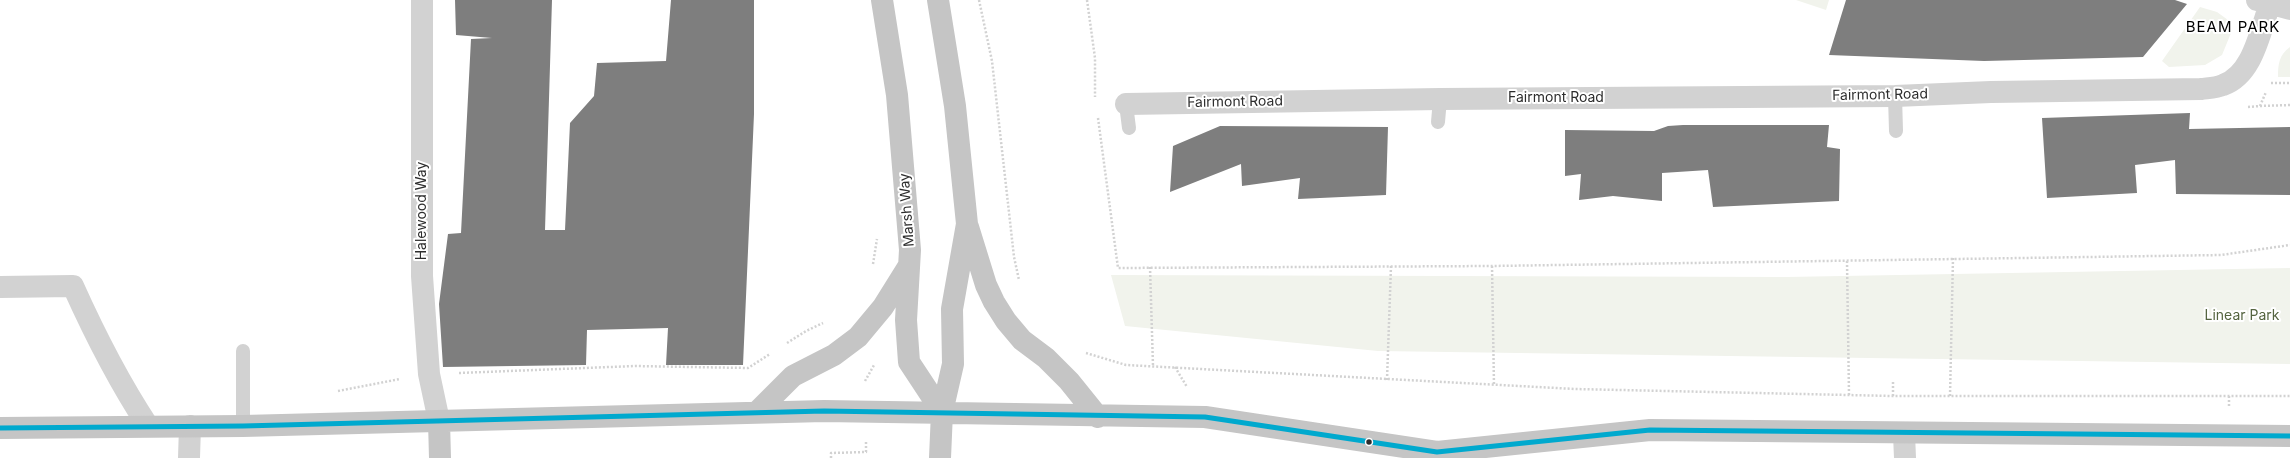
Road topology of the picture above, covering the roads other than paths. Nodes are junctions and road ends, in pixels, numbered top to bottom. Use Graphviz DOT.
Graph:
graph roads {
  1 [pos="422,0"];
  2 [pos="882,0"];
  3 [pos="938,0"];
  4 [pos="2273,4"];
  5 [pos="1895,96"];
  6 [pos="1440,98"];
  7 [pos="1126,104"];
  8 [pos="1438,122"];
  9 [pos="1129,128"];
  10 [pos="1896,132"];
  11 [pos="967,224"];
  12 [pos="910,265"];
  13 [pos="0,287"];
  14 [pos="243,351"];
  15 [pos="758,412"];
  16 [pos="942,412"];
  17 [pos="1098,417"];
  18 [pos="439,421"];
  19 [pos="148,426"];
  20 [pos="190,426"];
  21 [pos="243,426"];
  22 [pos="0,428"];
  23 [pos="1904,434"];
  24 [pos="2290,436"];
  25 [pos="1437,455"];
  26 [pos="189,458"];
  27 [pos="440,458"];
  28 [pos="940,458"];
  29 [pos="1906,458"];
  1 -- 18 [label="street, Halewood Way"];
  2 -- 12 [label="main road, Marsh Way"];
  3 -- 11 [label="main road"];
  4 -- 5 [label="street, Fairmont Road"];
  5 -- 6 [label="street, Fairmont Road"];
  5 -- 10 [label="lane"];
  6 -- 7 [label="street, Fairmont Road"];
  6 -- 8 [label="lane"];
  7 -- 9 [label="lane"];
  11 -- 16 [label="main road"];
  11 -- 17 [label="main road"];
  12 -- 15 [label="main road"];
  12 -- 16 [label="main road, Marsh Way"];
  13 -- 19 [label="street"];
  14 -- 21 [label="lane"];
  15 -- 16 [label="main road"];
  15 -- 18 [label="main road"];
  16 -- 17 [label="main road"];
  16 -- 28 [label="main road"];
  17 -- 25 [label="main road"];
  18 -- 21 [label="main road"];
  18 -- 27 [label="main road"];
  19 -- 20 [label="main road"];
  19 -- 22 [label="main road"];
  20 -- 21 [label="main road"];
  20 -- 26 [label="street"];
  23 -- 24 [label="main road"];
  23 -- 25 [label="main road"];
  23 -- 29 [label="street"];
}
